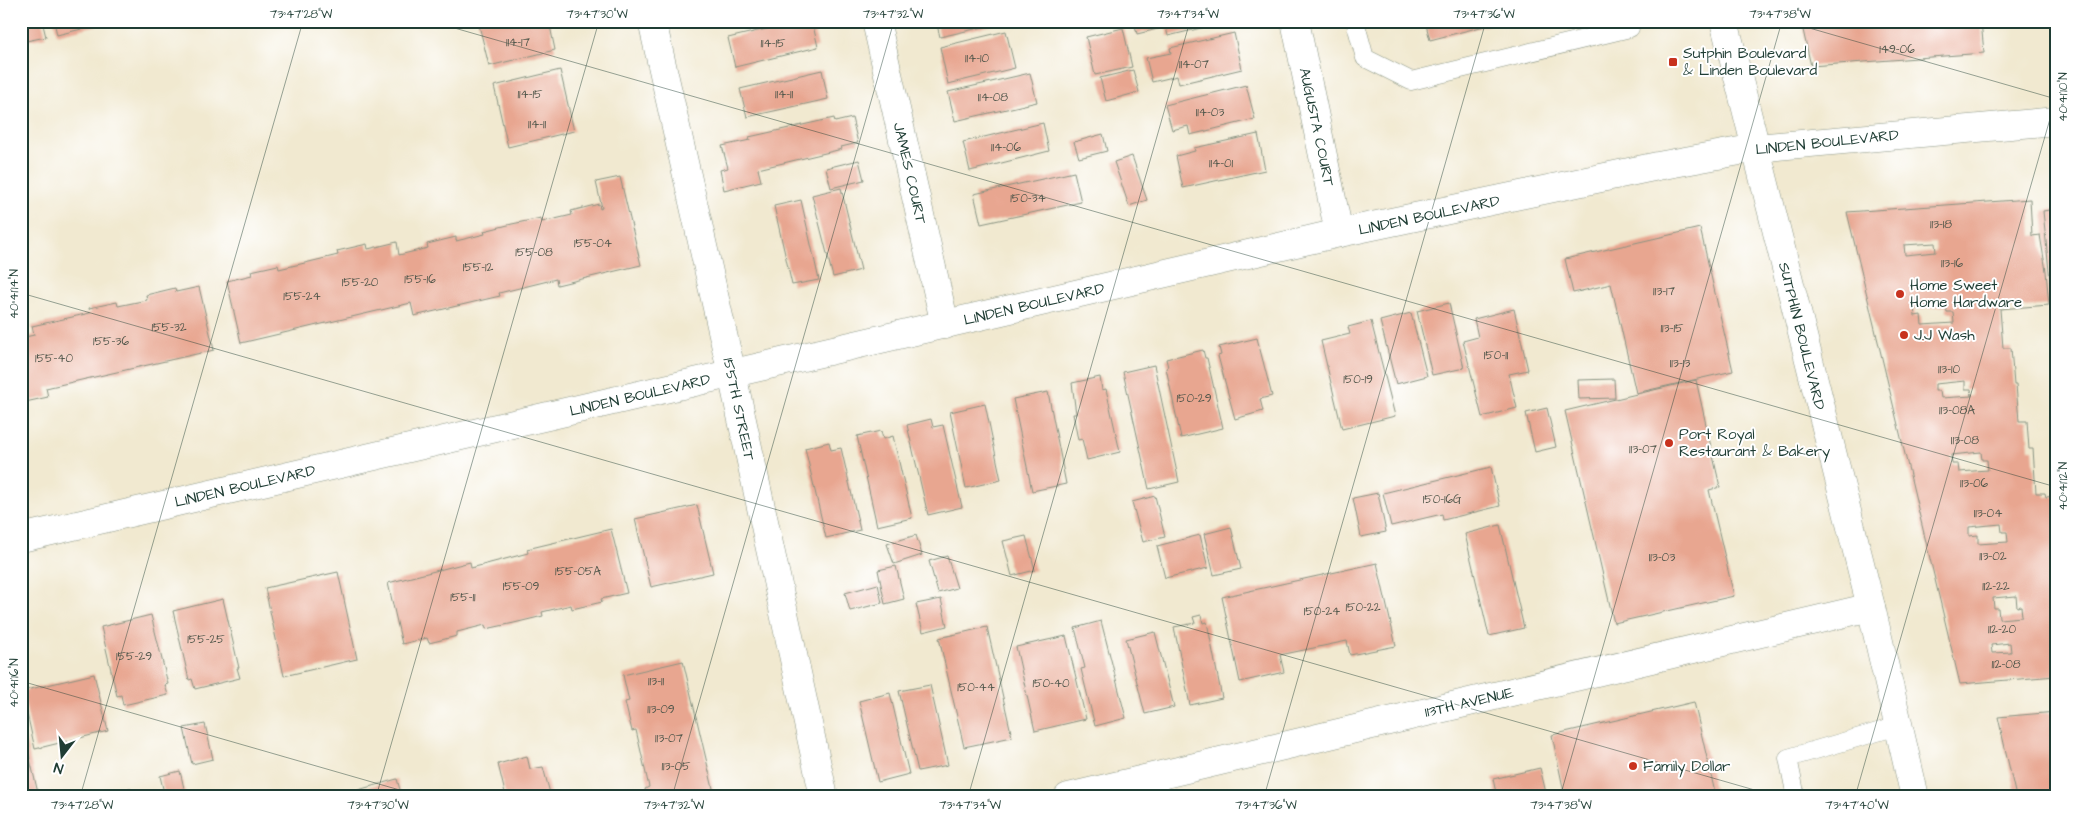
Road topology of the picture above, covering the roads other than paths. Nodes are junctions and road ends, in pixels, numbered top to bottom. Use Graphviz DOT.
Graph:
graph roads {
  1 [pos="652,21"];
  2 [pos="876,21"];
  3 [pos="1295,21"];
  4 [pos="1355,21"];
  5 [pos="1629,21"];
  6 [pos="1724,21"];
  7 [pos="2056,121"];
  8 [pos="1756,148"];
  9 [pos="1339,233"];
  10 [pos="945,325"];
  11 [pos="732,374"];
  12 [pos="21,538"];
  13 [pos="1871,607"];
  14 [pos="1898,726"];
  15 [pos="824,797"];
  16 [pos="1068,797"];
  17 [pos="1796,797"];
  18 [pos="1915,797"];
  1 -- 11 [label="main road, 155TH STREET"];
  2 -- 10 [label="main road, JAMES COURT"];
  3 -- 9 [label="main road, AUGUSTA COURT"];
  4 -- 5 [label="lane"];
  6 -- 8 [label="main road, SUTPHIN BOULEVARD"];
  7 -- 8 [label="main road, LINDEN BOULEVARD"];
  8 -- 9 [label="main road, LINDEN BOULEVARD"];
  8 -- 13 [label="main road, SUTPHIN BOULEVARD"];
  9 -- 10 [label="main road, LINDEN BOULEVARD"];
  10 -- 11 [label="main road, LINDEN BOULEVARD"];
  11 -- 12 [label="main road, LINDEN BOULEVARD"];
  11 -- 15 [label="main road, 155TH STREET"];
  13 -- 14 [label="main road, SUTPHIN BOULEVARD"];
  13 -- 16 [label="main road, 113TH AVENUE"];
  14 -- 17 [label="lane"];
  14 -- 18 [label="main road, SUTPHIN BOULEVARD"];
}
